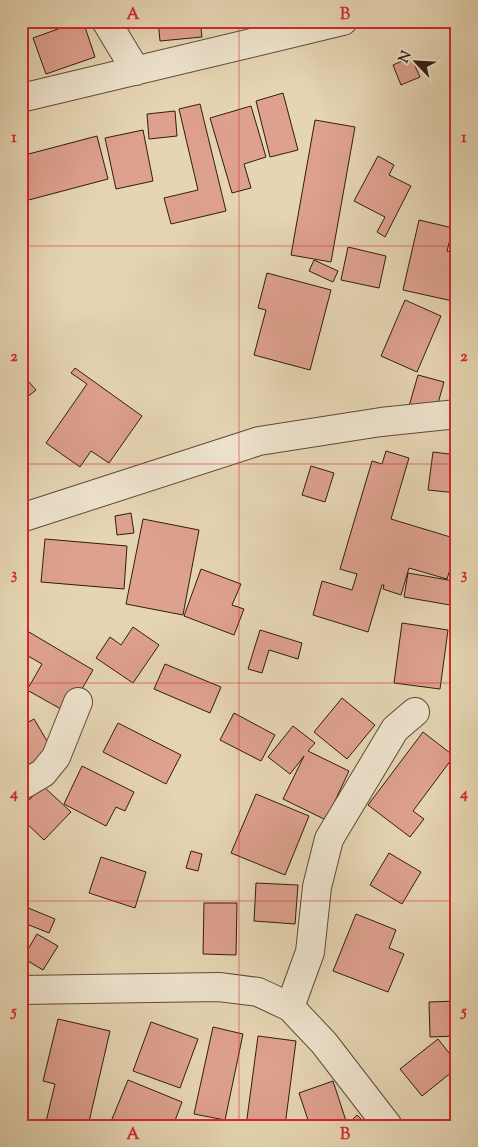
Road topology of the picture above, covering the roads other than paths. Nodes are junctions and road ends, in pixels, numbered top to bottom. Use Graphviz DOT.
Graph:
graph roads {
  1 [pos="106,21"];
  2 [pos="343,21"];
  3 [pos="136,71"];
  4 [pos="21,98"];
  5 [pos="457,414"];
  6 [pos="21,518"];
  7 [pos="78,702"];
  8 [pos="415,712"];
  9 [pos="21,786"];
  10 [pos="21,990"];
  11 [pos="290,1007"];
  12 [pos="388,1126"];
  1 -- 3 [label="street"];
  2 -- 3 [label="street"];
  3 -- 4 [label="street"];
  5 -- 6 [label="street"];
  7 -- 9 [label="street"];
  8 -- 11 [label="street"];
  10 -- 11 [label="street"];
  11 -- 12 [label="street"];
}
